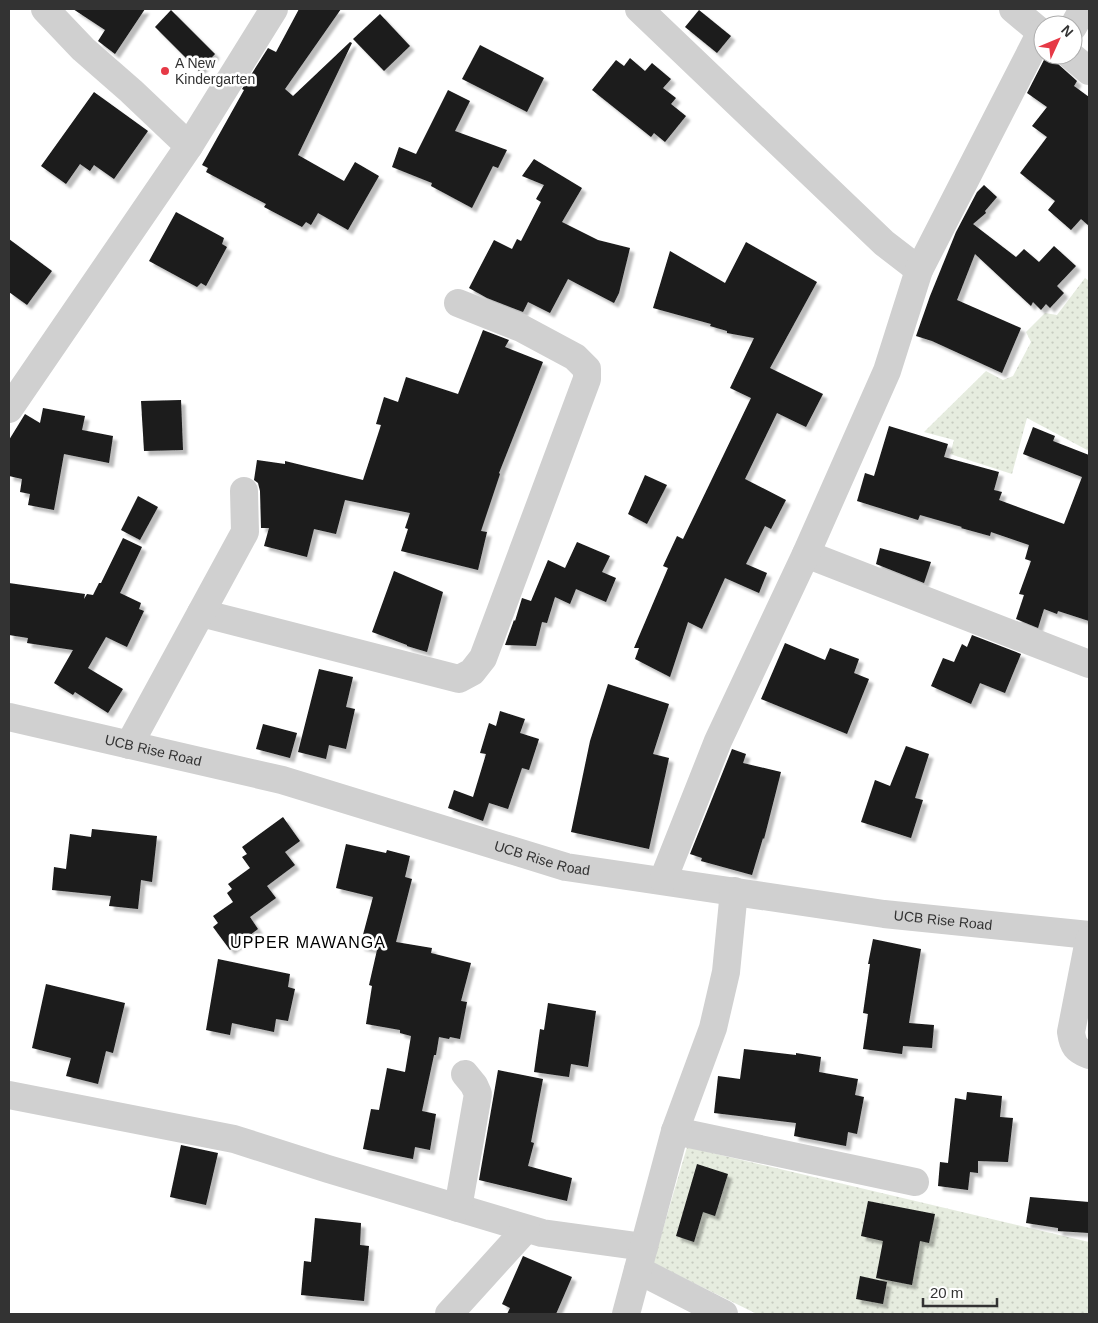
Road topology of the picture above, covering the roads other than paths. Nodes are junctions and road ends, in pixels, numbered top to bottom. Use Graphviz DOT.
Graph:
graph roads {
  1 [pos="45,9"];
  2 [pos="274,9"];
  3 [pos="639,9"];
  4 [pos="1013,9"];
  5 [pos="1033,26"];
  6 [pos="1033,50"];
  7 [pos="189,146"];
  8 [pos="919,270"];
  9 [pos="458,302"];
  10 [pos="9,409"];
  11 [pos="244,491"];
  12 [pos="806,554"];
  13 [pos="201,613"];
  14 [pos="1089,664"];
  15 [pos="9,717"];
  16 [pos="130,745"];
  17 [pos="663,880"];
  18 [pos="734,891"];
  19 [pos="1089,935"];
  20 [pos="1089,940"];
  21 [pos="1089,1055"];
  22 [pos="465,1074"];
  23 [pos="9,1095"];
  24 [pos="675,1132"];
  25 [pos="915,1182"];
  26 [pos="458,1208"];
  27 [pos="526,1228"];
  28 [pos="641,1258"];
  29 [pos="449,1314"];
  30 [pos="626,1314"];
  31 [pos="724,1314"];
  1 -- 7 [label="street"];
  2 -- 7 [label="street"];
  3 -- 8 [label="street"];
  4 -- 5 [label="street"];
  6 -- 8 [label="street"];
  7 -- 10 [label="street"];
  8 -- 12 [label="street"];
  9 -- 13 [label="street"];
  11 -- 13 [label="street"];
  12 -- 14 [label="street"];
  12 -- 17 [label="street"];
  13 -- 16 [label="street"];
  15 -- 16 [label="street, UCB Rise Road"];
  16 -- 17 [label="street, UCB Rise Road"];
  17 -- 18 [label="street, UCB Rise Road"];
  18 -- 19 [label="street, UCB Rise Road"];
  18 -- 24 [label="street"];
  20 -- 21 [label="street"];
  22 -- 26 [label="street"];
  23 -- 26 [label="street"];
  24 -- 25 [label="street"];
  24 -- 28 [label="street"];
  26 -- 27 [label="street"];
  27 -- 28 [label="street"];
  27 -- 29 [label="street"];
  28 -- 30 [label="street"];
  28 -- 31 [label="street"];
}
